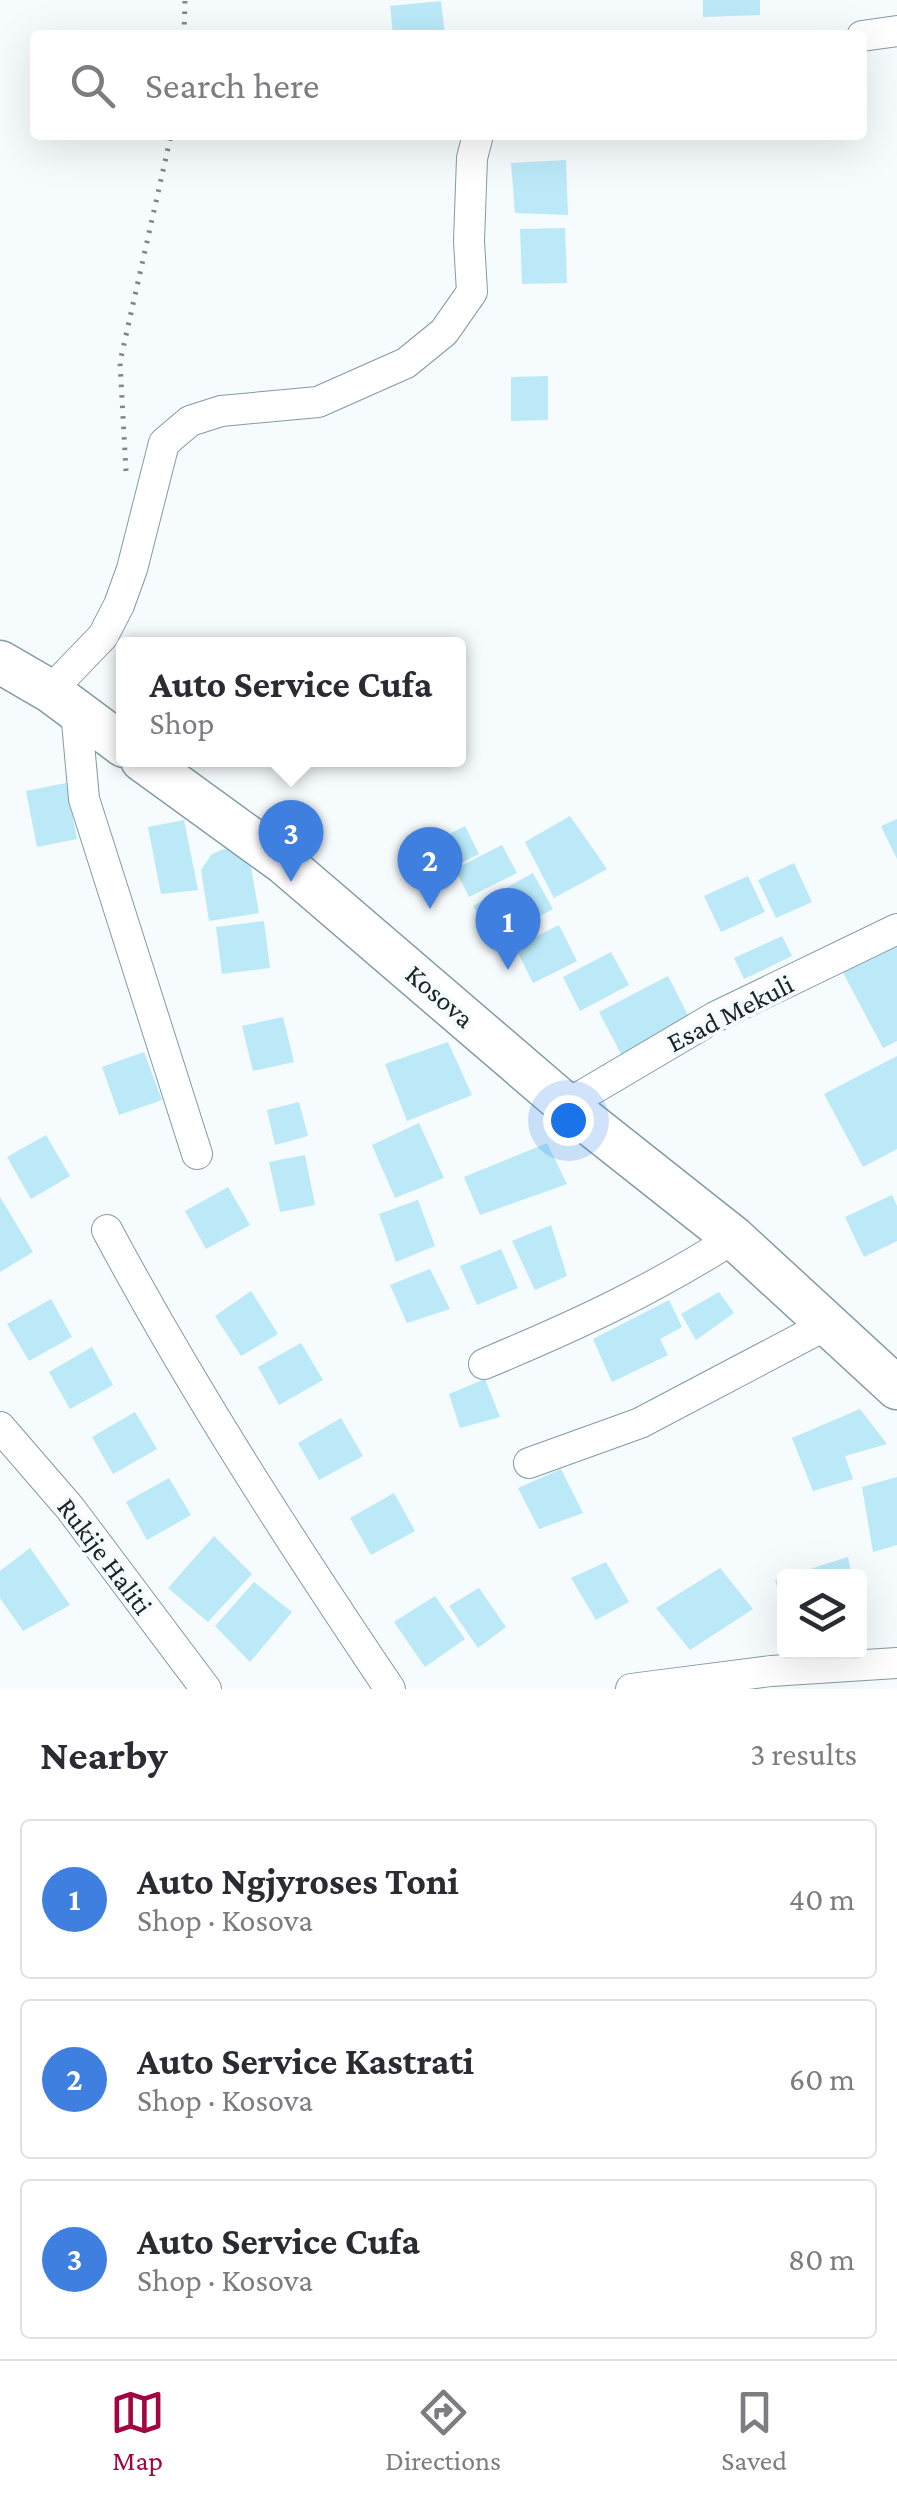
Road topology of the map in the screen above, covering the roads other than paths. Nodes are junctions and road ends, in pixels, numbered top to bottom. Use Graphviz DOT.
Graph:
graph roads {
  1 [pos="897,31"];
  2 [pos="867,35"];
  3 [pos="477,140"];
  4 [pos="0,662"];
  5 [pos="63,701"];
  6 [pos="116,740"];
  7 [pos="152,767"];
  8 [pos="897,929"];
  9 [pos="566,1104"];
  10 [pos="197,1154"];
  11 [pos="106,1230"];
  12 [pos="734,1238"];
  13 [pos="828,1324"];
  14 [pos="484,1364"];
  15 [pos="897,1388"];
  16 [pos="0,1427"];
  17 [pos="529,1463"];
  18 [pos="897,1663"];
  19 [pos="201,1688"];
  20 [pos="390,1689"];
  21 [pos="631,1689"];
  1 -- 2 [label="street"];
  3 -- 5 [label="street"];
  4 -- 5 [label="street"];
  5 -- 6 [label="street"];
  5 -- 10 [label="street"];
  7 -- 9 [label="street, Kosova"];
  8 -- 9 [label="street, Esad Mekuli"];
  9 -- 12 [label="street, Kosova"];
  11 -- 20 [label="street"];
  12 -- 13 [label="street, Kosova"];
  12 -- 14 [label="street"];
  13 -- 15 [label="street, Kosova"];
  13 -- 17 [label="street"];
  16 -- 19 [label="street, Rukije Haliti"];
  18 -- 21 [label="street"];
}
